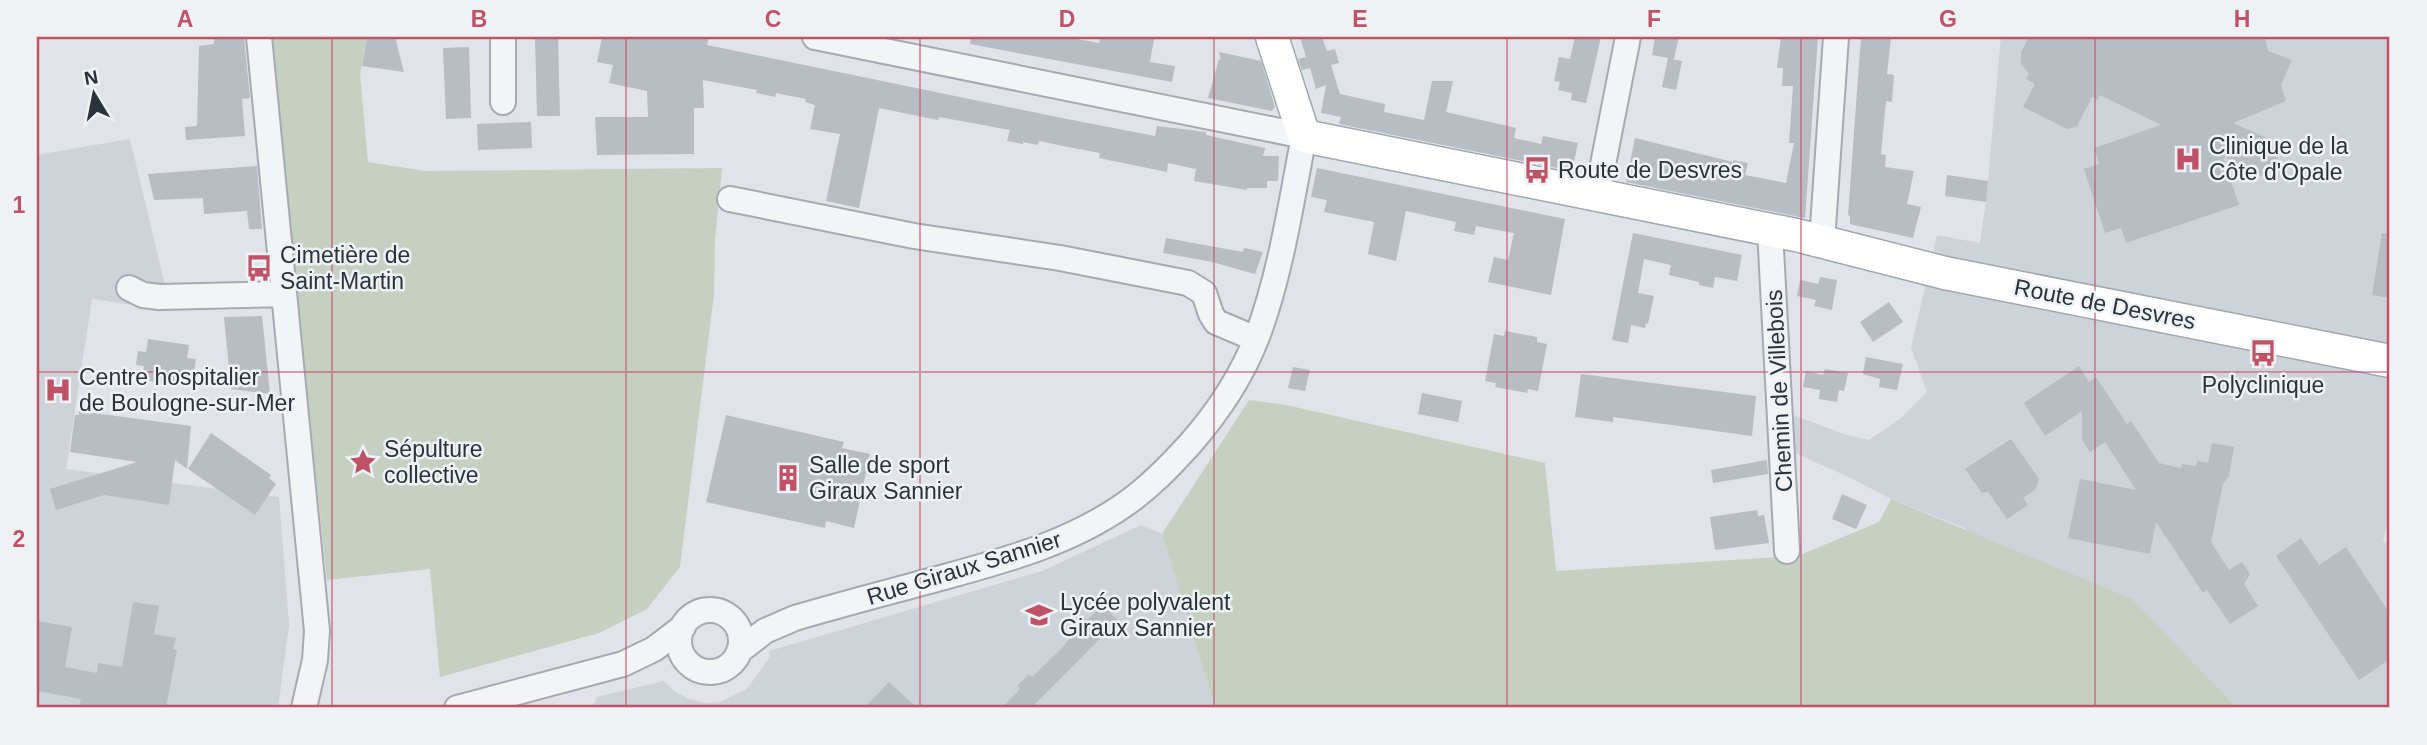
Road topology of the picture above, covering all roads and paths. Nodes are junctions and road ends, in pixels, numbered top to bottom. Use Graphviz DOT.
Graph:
graph roads {
  1 [pos="260,37"];
  2 [pos="503,37"];
  3 [pos="815,37"];
  4 [pos="1272,37"];
  5 [pos="1628,37"];
  6 [pos="1836,37"];
  7 [pos="503,102"];
  8 [pos="1304,136"];
  9 [pos="1597,195"];
  10 [pos="730,199"];
  11 [pos="1770,230"];
  12 [pos="1822,241"];
  13 [pos="129,288"];
  14 [pos="283,294"];
  15 [pos="1256,340"];
  16 [pos="2390,344"];
  17 [pos="2390,361"];
  18 [pos="1787,551"];
  19 [pos="725,615"];
  20 [pos="795,618"];
  21 [pos="683,627"];
  22 [pos="739,651"];
  23 [pos="623,664"];
  24 [pos="692,666"];
  25 [pos="304,708"];
  26 [pos="457,708"];
  1 -- 14 [label="street"];
  2 -- 7 [label="street"];
  3 -- 8 [label="street, Route de Desvres"];
  4 -- 8 [label="main road"];
  5 -- 9 [label="street"];
  6 -- 12 [label="street"];
  8 -- 9 [label="main road, Route de Desvres"];
  8 -- 15 [label="street, Rue Giraux Sannier"];
  9 -- 11 [label="main road, Route de Desvres"];
  10 -- 15 [label="street"];
  11 -- 12 [label="main road, Route de Desvres"];
  11 -- 18 [label="street, Chemin de Villebois"];
  12 -- 16 [label="main road, Route de Desvres"];
  12 -- 17 [label="main road, Route de Desvres"];
  13 -- 14 [label="street"];
  14 -- 25 [label="street"];
  15 -- 20 [label="street, Rue Giraux Sannier"];
  19 -- 20 [label="street, Rue Giraux Sannier"];
  19 -- 21 [label="street"];
  19 -- 22 [label="street"];
  20 -- 22 [label="street, Rue Giraux Sannier"];
  21 -- 23 [label="street"];
  21 -- 24 [label="street"];
  22 -- 24 [label="street"];
  23 -- 24 [label="street"];
  23 -- 26 [label="street"];
}
